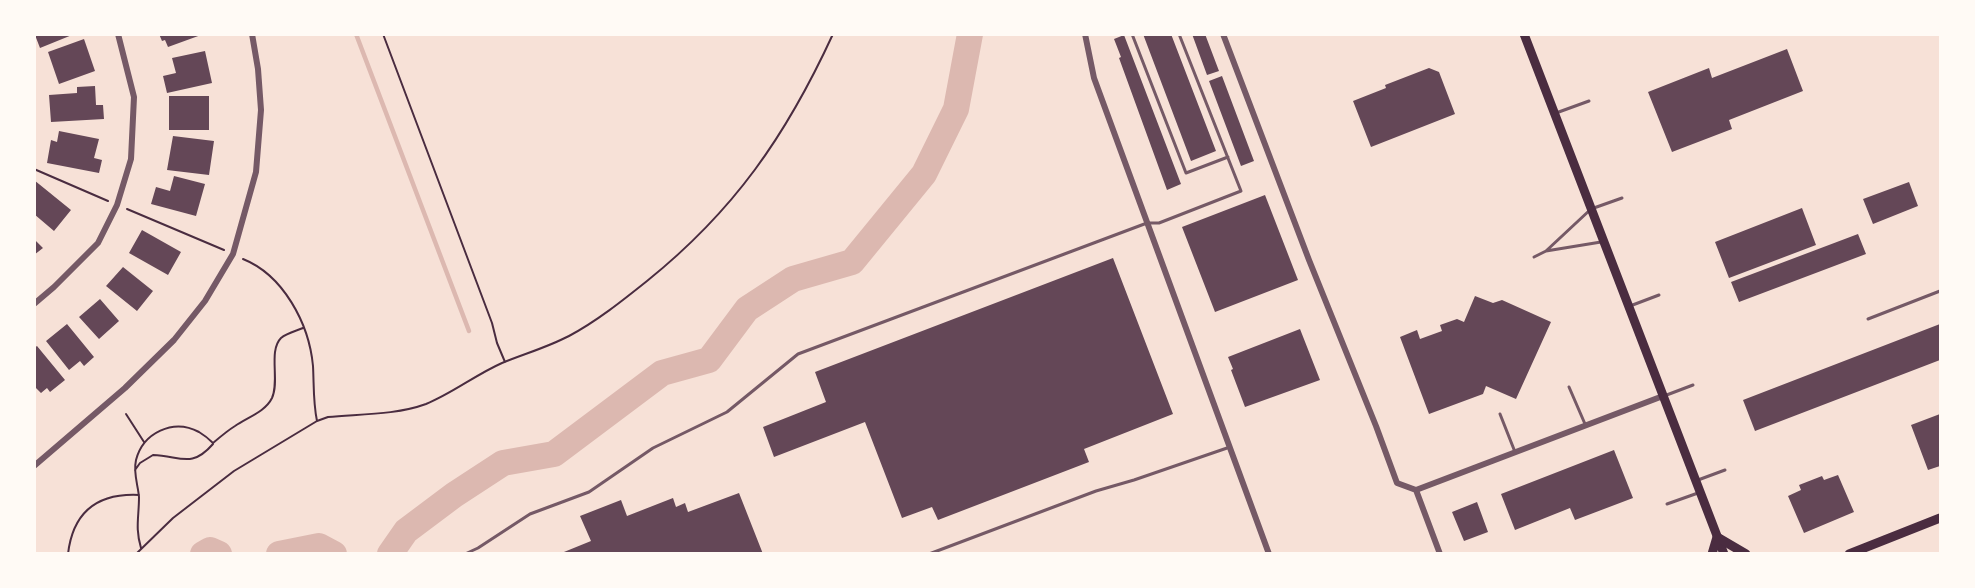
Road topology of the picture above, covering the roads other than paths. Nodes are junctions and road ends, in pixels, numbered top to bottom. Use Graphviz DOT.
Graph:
graph roads {
  1 [pos="118,34"];
  2 [pos="252,34"];
  3 [pos="1085,34"];
  4 [pos="1132,34"];
  5 [pos="1179,34"];
  6 [pos="1223,34"];
  7 [pos="1524,34"];
  8 [pos="1589,101"];
  9 [pos="1555,114"];
  10 [pos="1227,157"];
  11 [pos="1622,198"];
  12 [pos="1591,209"];
  13 [pos="1147,223"];
  14 [pos="1603,242"];
  15 [pos="1546,251"];
  16 [pos="1534,257"];
  17 [pos="1941,291"];
  18 [pos="1659,295"];
  19 [pos="34,304"];
  20 [pos="1628,307"];
  21 [pos="1868,319"];
  22 [pos="1693,385"];
  23 [pos="1569,387"];
  24 [pos="1663,396"];
  25 [pos="1500,414"];
  26 [pos="1586,426"];
  27 [pos="1230,447"];
  28 [pos="1516,452"];
  29 [pos="34,465"];
  30 [pos="1725,470"];
  31 [pos="1695,481"];
  32 [pos="1416,490"];
  33 [pos="1700,492"];
  34 [pos="1667,504"];
  35 [pos="1941,518"];
  36 [pos="1718,537"];
  37 [pos="465,554"];
  38 [pos="929,554"];
  39 [pos="1269,554"];
  40 [pos="1440,554"];
  41 [pos="1712,554"];
  42 [pos="1724,554"];
  43 [pos="1746,554"];
  44 [pos="1849,554"];
  1 -- 19 [label="street"];
  2 -- 29 [label="street"];
  3 -- 13 [label="street"];
  4 -- 10 [label="lane"];
  5 -- 10 [label="lane"];
  6 -- 32 [label="street"];
  7 -- 9 [label="main road"];
  8 -- 9 [label="lane"];
  9 -- 12 [label="main road"];
  10 -- 13 [label="lane"];
  11 -- 12 [label="lane"];
  12 -- 14 [label="main road"];
  12 -- 15 [label="lane"];
  13 -- 27 [label="street"];
  13 -- 37 [label="lane"];
  14 -- 15 [label="lane"];
  14 -- 20 [label="main road"];
  15 -- 16 [label="lane"];
  17 -- 21 [label="lane"];
  18 -- 20 [label="lane"];
  20 -- 24 [label="main road"];
  22 -- 24 [label="lane"];
  23 -- 26 [label="lane"];
  24 -- 26 [label="street"];
  24 -- 31 [label="main road"];
  25 -- 28 [label="lane"];
  26 -- 28 [label="street"];
  27 -- 38 [label="lane"];
  27 -- 39 [label="street"];
  28 -- 32 [label="street"];
  30 -- 31 [label="lane"];
  31 -- 33 [label="main road"];
  32 -- 40 [label="street"];
  33 -- 34 [label="lane"];
  33 -- 36 [label="main road"];
  35 -- 44 [label="main road"];
  36 -- 41 [label="main road"];
  36 -- 42 [label="main road"];
  36 -- 43 [label="main road"];
}
